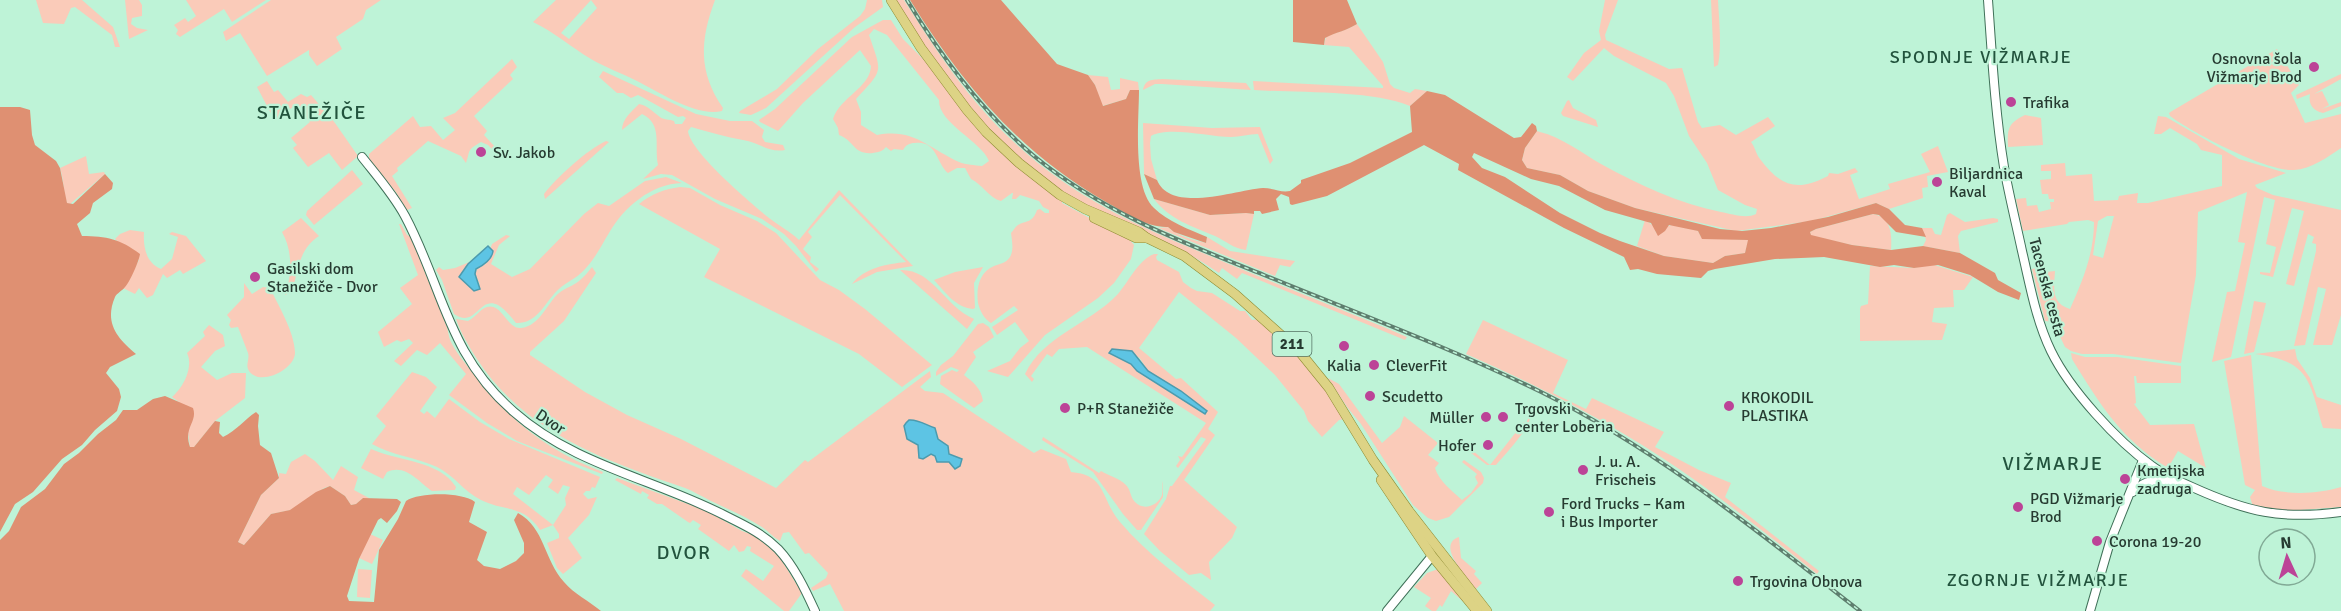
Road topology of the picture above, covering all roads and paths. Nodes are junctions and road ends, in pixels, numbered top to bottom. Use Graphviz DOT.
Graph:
graph roads {
  1 [pos="891,0"];
  2 [pos="1988,0"];
  3 [pos="362,158"];
  4 [pos="2144,460"];
  5 [pos="2193,487"];
  6 [pos="2128,500"];
  7 [pos="2341,512"];
  8 [pos="1435,552"];
  9 [pos="814,611"];
  10 [pos="1387,611"];
  11 [pos="1477,611"];
  12 [pos="1487,611"];
  13 [pos="2090,611"];
  1 -- 8 [label="main road, 211"];
  2 -- 4 [label="street, Tacenska cesta"];
  3 -- 9 [label="street, Dvor"];
  4 -- 5 [label="street, Tacenska cesta"];
  4 -- 6 [label="street"];
  5 -- 6 [label="street"];
  5 -- 7 [label="street"];
  6 -- 13 [label="street"];
  8 -- 10 [label="street"];
  8 -- 11 [label="main road, 211"];
  8 -- 12 [label="main road, 211"];
}
